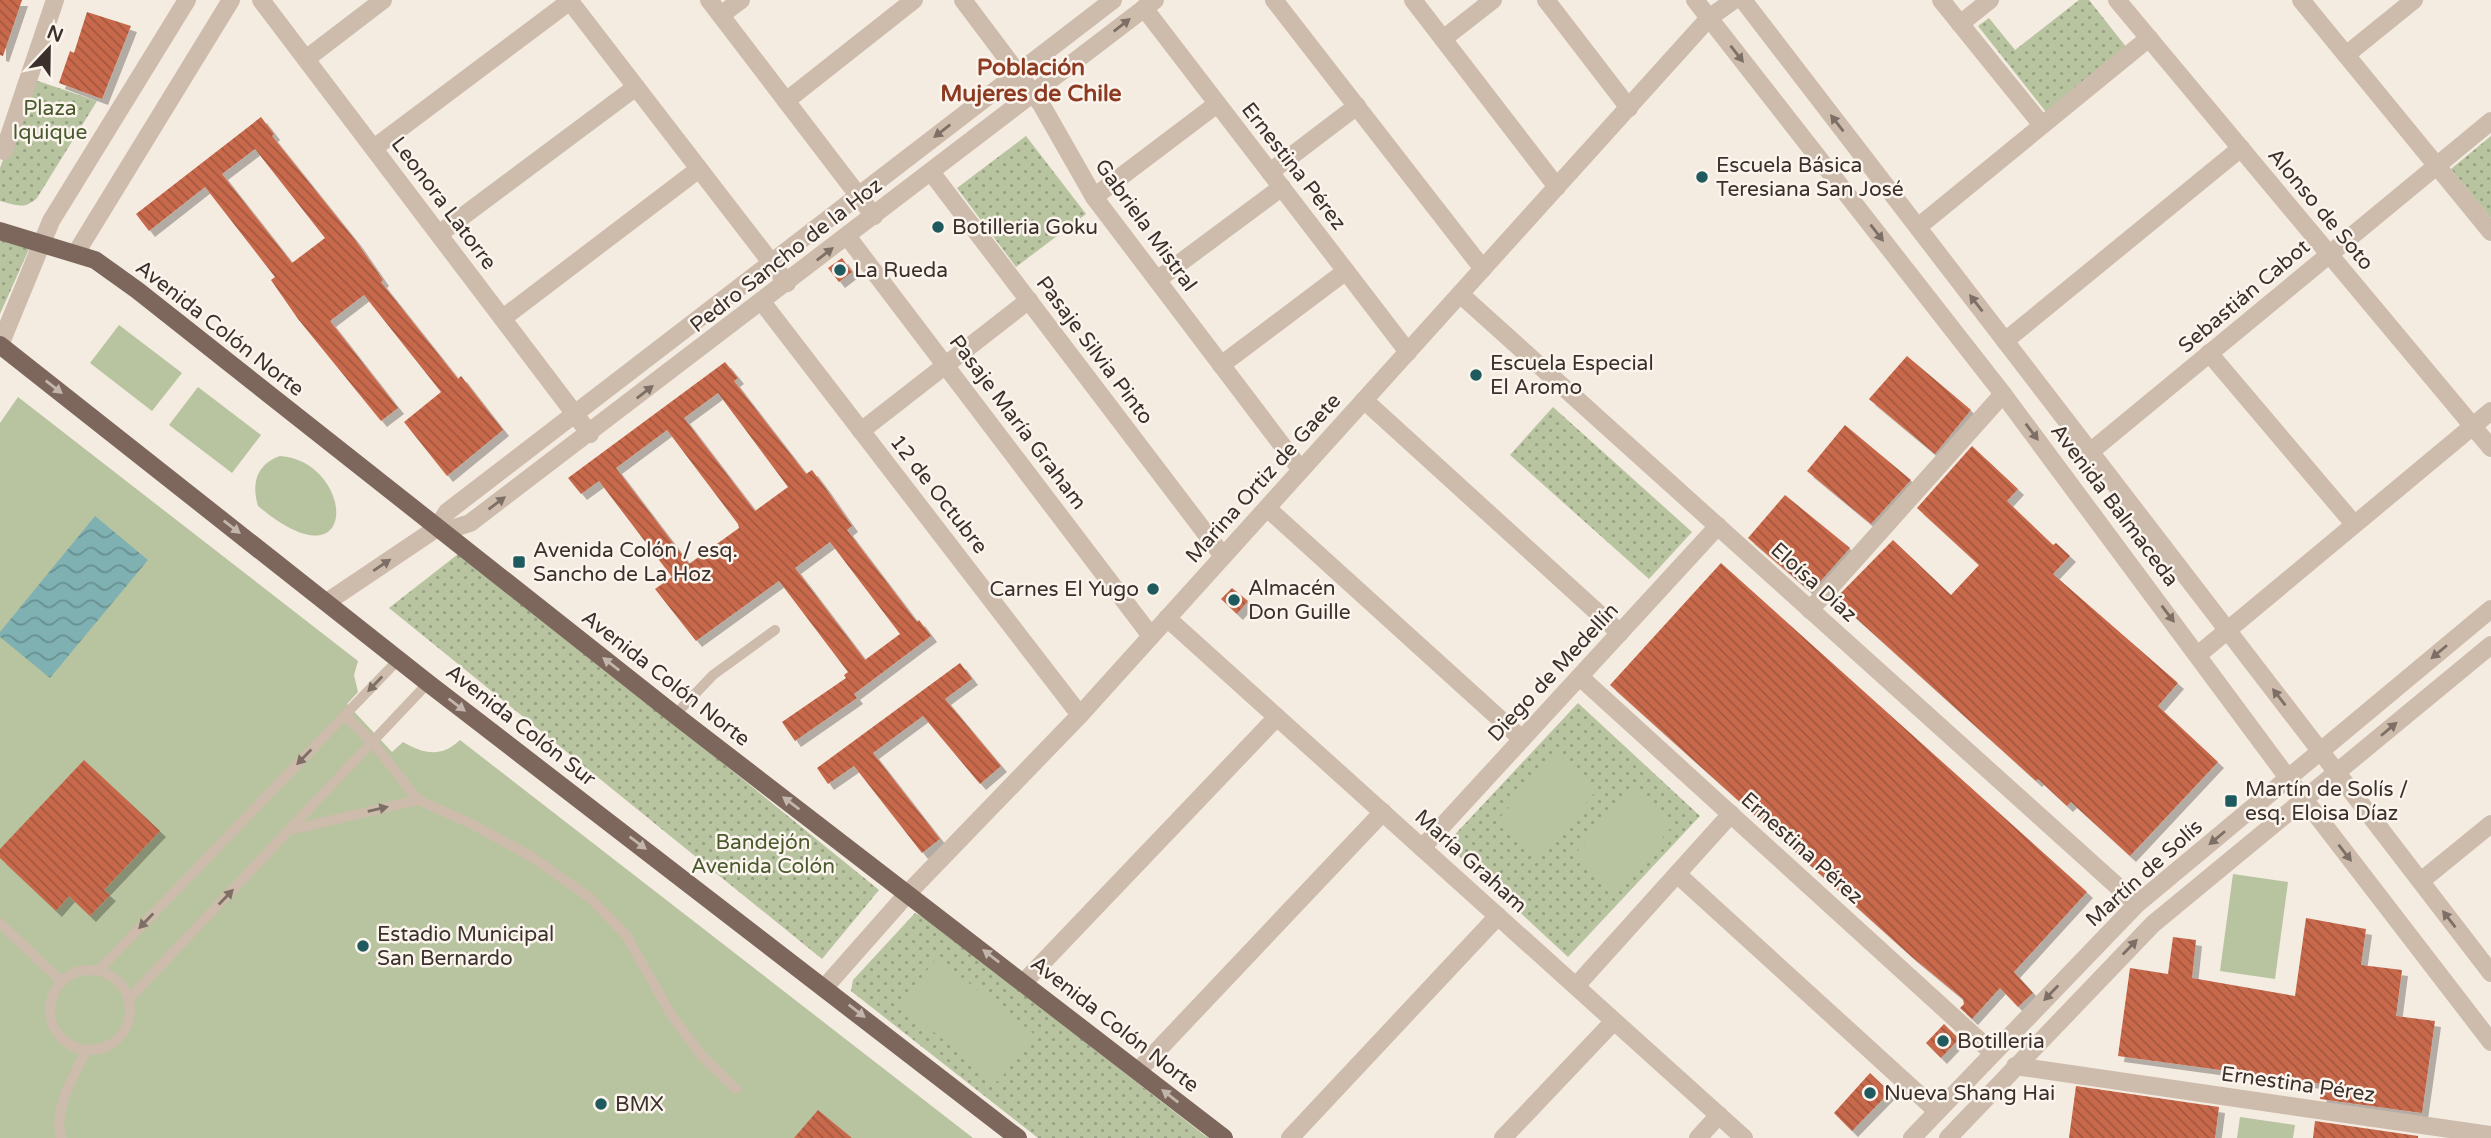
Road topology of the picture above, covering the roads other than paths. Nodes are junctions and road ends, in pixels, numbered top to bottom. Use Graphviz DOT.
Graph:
graph roads {
  1 [pos="55,0"];
  2 [pos="187,0"];
  3 [pos="231,0"];
  4 [pos="261,0"];
  5 [pos="383,0"];
  6 [pos="709,0"];
  7 [pos="741,0"];
  8 [pos="914,0"];
  9 [pos="963,0"];
  10 [pos="1274,0"];
  11 [pos="1413,0"];
  12 [pos="1493,0"];
  13 [pos="1546,0"];
  14 [pos="1695,0"];
  15 [pos="1734,0"];
  16 [pos="1743,0"];
  17 [pos="1941,0"];
  18 [pos="1990,0"];
  19 [pos="2117,0"];
  20 [pos="2301,0"];
  21 [pos="2414,0"];
  22 [pos="569,1"];
  23 [pos="1111,1"];
  24 [pos="1150,4"];
  25 [pos="721,15"];
  26 [pos="1709,19"];
  27 [pos="1960,24"];
  28 [pos="1443,38"];
  29 [pos="2149,38"];
  30 [pos="2346,55"];
  31 [pos="306,59"];
  32 [pos="1018,72"];
  33 [pos="636,87"];
  34 [pos="1034,93"];
  35 [pos="786,101"];
  36 [pos="1217,104"];
  37 [pos="1357,106"];
  38 [pos="1629,108"];
  39 [pos="2491,121"];
  40 [pos="2042,125"];
  41 [pos="374,148"];
  42 [pos="2241,148"];
  43 [pos="4,151"];
  44 [pos="2437,166"];
  45 [pos="699,169"];
  46 [pos="931,172"];
  47 [pos="1270,172"];
  48 [pos="1282,187"];
  49 [pos="1557,187"];
  50 [pos="858,195"];
  51 [pos="1094,197"];
  52 [pos="874,216"];
  53 [pos="1918,228"];
  54 [pos="0,231"];
  55 [pos="2491,232"];
  56 [pos="439,234"];
  57 [pos="848,236"];
  58 [pos="42,243"];
  59 [pos="76,253"];
  60 [pos="2329,254"];
  61 [pos="771,262"];
  62 [pos="1483,269"];
  63 [pos="1346,271"];
  64 [pos="1157,281"];
  65 [pos="787,283"];
  66 [pos="1460,294"];
  67 [pos="1029,300"];
  68 [pos="762,302"];
  69 [pos="503,318"];
  70 [pos="2005,341"];
  71 [pos="0,345"];
  72 [pos="1408,352"];
  73 [pos="2209,354"];
  74 [pos="946,365"];
  75 [pos="1221,365"];
  76 [pos="2003,394"];
  77 [pos="1364,400"];
  78 [pos="2491,411"];
  79 [pos="575,413"];
  80 [pos="2473,426"];
  81 [pos="861,431"];
  82 [pos="590,434"];
  83 [pos="2491,448"];
  84 [pos="2090,452"];
  85 [pos="1301,470"];
  86 [pos="1267,508"];
  87 [pos="2354,524"];
  88 [pos="1718,526"];
  89 [pos="437,528"];
  90 [pos="1223,556"];
  91 [pos="327,602"];
  92 [pos="2491,609"];
  93 [pos="1810,610"];
  94 [pos="1167,618"];
  95 [pos="775,630"];
  96 [pos="2227,630"];
  97 [pos="1620,633"];
  98 [pos="1151,636"];
  99 [pos="2491,645"];
  100 [pos="2199,654"];
  101 [pos="399,659"];
  102 [pos="1580,677"];
  103 [pos="428,683"];
  104 [pos="345,715"];
  105 [pos="675,715"];
  106 [pos="1080,715"];
  107 [pos="1278,717"];
  108 [pos="1522,739"];
  109 [pos="373,743"];
  110 [pos="2320,751"];
  111 [pos="2337,772"];
  112 [pos="2288,778"];
  113 [pos="2304,799"];
  114 [pos="418,800"];
  115 [pos="1383,812"];
  116 [pos="1731,814"];
  117 [pos="2491,824"];
  118 [pos="290,830"];
  119 [pos="1422,848"];
  120 [pos="1677,874"];
  121 [pos="2420,881"];
  122 [pos="908,893"];
  123 [pos="2137,904"];
  124 [pos="1497,916"];
  125 [pos="0,923"];
  126 [pos="98,971"];
  127 [pos="2491,973"];
  128 [pos="61,981"];
  129 [pos="1024,982"];
  130 [pos="1576,986"];
  131 [pos="825,987"];
  132 [pos="129,999"];
  133 [pos="1614,1021"];
  134 [pos="2491,1042"];
  135 [pos="86,1051"];
  136 [pos="1993,1053"];
  137 [pos="2015,1066"];
  138 [pos="1138,1071"];
  139 [pos="736,1089"];
  140 [pos="1937,1111"];
  141 [pos="1719,1115"];
  142 [pos="2491,1135"];
  143 [pos="61,1138"];
  144 [pos="1018,1138"];
  145 [pos="1224,1138"];
  146 [pos="1290,1138"];
  147 [pos="1503,1138"];
  148 [pos="1698,1138"];
  149 [pos="1744,1138"];
  150 [pos="1912,1138"];
  151 [pos="1948,1138"];
  1 -- 43 [label="street"];
  2 -- 58 [label="street"];
  3 -- 59 [label="street"];
  4 -- 31 [label="street, Leonora Latorre"];
  5 -- 31 [label="street"];
  6 -- 25 [label="street"];
  7 -- 25 [label="street"];
  8 -- 35 [label="street"];
  9 -- 32 [label="street, Gabriela Mistral"];
  10 -- 37 [label="street"];
  11 -- 28 [label="street"];
  12 -- 28 [label="street"];
  13 -- 38 [label="street"];
  14 -- 26 [label="street, Avenida Balmaceda"];
  15 -- 26 [label="street, Marina Ortiz de Gaete"];
  53 -- 16 [label="street, Avenida Balmaceda, one-way"];
  17 -- 27 [label="street"];
  18 -- 27 [label="street"];
  19 -- 29 [label="street, Alonso de Soto"];
  20 -- 30 [label="street"];
  21 -- 30 [label="street"];
  22 -- 33 [label="street"];
  22 -- 41 [label="street"];
  23 -- 32 [label="street, Pedro Sancho de la Hoz"];
  34 -- 24 [label="street, Pedro Sancho de la Hoz, one-way"];
  24 -- 36 [label="street, Ernestina Pérez"];
  25 -- 35 [label="street"];
  26 -- 38 [label="street, Marina Ortiz de Gaete"];
  26 -- 76 [label="street, Avenida Balmaceda, one-way"];
  27 -- 40 [label="street"];
  28 -- 49 [label="street"];
  29 -- 40 [label="street"];
  29 -- 42 [label="street, Alonso de Soto"];
  30 -- 44 [label="street"];
  31 -- 41 [label="street, Leonora Latorre"];
  32 -- 34 [label="street, Gabriela Mistral"];
  32 -- 50 [label="street, Pedro Sancho de la Hoz, one-way"];
  33 -- 45 [label="street"];
  33 -- 56 [label="street"];
  34 -- 46 [label="street, Pedro Sancho de la Hoz"];
  34 -- 51 [label="street, Gabriela Mistral"];
  35 -- 50 [label="street"];
  36 -- 47 [label="street, Ernestina Pérez"];
  36 -- 51 [label="street"];
  37 -- 47 [label="street"];
  37 -- 62 [label="street"];
  38 -- 49 [label="street, Marina Ortiz de Gaete"];
  39 -- 44 [label="street, Sebastián Cabot"];
  40 -- 53 [label="street"];
  41 -- 56 [label="street, Leonora Latorre"];
  42 -- 60 [label="street, Alonso de Soto"];
  42 -- 70 [label="street"];
  44 -- 55 [label="street"];
  44 -- 60 [label="street, Sebastián Cabot"];
  45 -- 61 [label="street"];
  45 -- 69 [label="street"];
  46 -- 52 [label="street, Pedro Sancho de la Hoz"];
  46 -- 67 [label="street, Pasaje Silvia Pinto"];
  47 -- 48 [label="street, Ernestina Pérez"];
  48 -- 63 [label="street, Ernestina Pérez"];
  48 -- 64 [label="street"];
  49 -- 62 [label="street, Marina Ortiz de Gaete"];
  50 -- 52 [label="street"];
  50 -- 61 [label="street, Pedro Sancho de la Hoz"];
  51 -- 64 [label="street, Gabriela Mistral"];
  52 -- 57 [label="street, Pedro Sancho de la Hoz"];
  70 -- 53 [label="street, Avenida Balmaceda, one-way"];
  54 -- 58 [label="main road, Avenida Colón Norte"];
  56 -- 69 [label="street, Leonora Latorre"];
  65 -- 57 [label="street, Pedro Sancho de la Hoz, one-way"];
  57 -- 74 [label="street, Pasaje María Graham"];
  58 -- 59 [label="main road, Avenida Colón Norte"];
  58 -- 71 [label="street"];
  59 -- 89 [label="main road, Avenida Colón Norte"];
  60 -- 73 [label="street, Sebastián Cabot"];
  60 -- 80 [label="street, Alonso de Soto"];
  61 -- 65 [label="street"];
  61 -- 79 [label="street, Pedro Sancho de la Hoz"];
  62 -- 66 [label="street, Marina Ortiz de Gaete"];
  63 -- 72 [label="street, Ernestina Pérez"];
  63 -- 75 [label="street"];
  64 -- 75 [label="street, Gabriela Mistral"];
  65 -- 68 [label="street, Pedro Sancho de la Hoz"];
  66 -- 72 [label="street, Marina Ortiz de Gaete"];
  66 -- 88 [label="street, Eloísa Díaz"];
  67 -- 74 [label="street"];
  67 -- 90 [label="street, Pasaje Silvia Pinto"];
  68 -- 81 [label="street, 12 de Octubre"];
  82 -- 68 [label="street, Pedro Sancho de la Hoz, one-way"];
  69 -- 79 [label="street, Leonora Latorre"];
  70 -- 84 [label="street, Avenida Balmaceda"];
  71 -- 91 [label="main road, Avenida Colón Sur, one-way"];
  72 -- 77 [label="street, Marina Ortiz de Gaete"];
  73 -- 84 [label="street, Sebastián Cabot"];
  73 -- 87 [label="street"];
  74 -- 81 [label="street"];
  74 -- 98 [label="street, Pasaje María Graham"];
  75 -- 85 [label="street, Gabriela Mistral"];
  76 -- 93 [label="street"];
  76 -- 100 [label="street, Avenida Balmaceda, one-way"];
  77 -- 85 [label="street, Marina Ortiz de Gaete"];
  77 -- 97 [label="street"];
  78 -- 80 [label="street"];
  79 -- 82 [label="street, Leonora Latorre"];
  79 -- 89 [label="street, Pedro Sancho de la Hoz"];
  80 -- 83 [label="street, Alonso de Soto"];
  80 -- 87 [label="street"];
  81 -- 106 [label="street, 12 de Octubre"];
  89 -- 82 [label="street, Pedro Sancho de la Hoz, one-way"];
  84 -- 96 [label="street, Avenida Balmaceda"];
  85 -- 86 [label="street, Marina Ortiz de Gaete"];
  86 -- 90 [label="street, Marina Ortiz de Gaete"];
  86 -- 108 [label="street"];
  87 -- 96 [label="street"];
  88 -- 93 [label="street, Eloísa Díaz"];
  88 -- 97 [label="street, Diego de Medellín"];
  91 -- 89 [label="street, Pedro Sancho de la Hoz, one-way"];
  105 -- 89 [label="main road, Avenida Colón Norte, one-way"];
  90 -- 94 [label="street, Marina Ortiz de Gaete"];
  91 -- 101 [label="main road, Avenida Colón Sur"];
  92 -- 110 [label="street, Martín de Solís, one-way"];
  93 -- 123 [label="street, Eloísa Díaz"];
  94 -- 98 [label="street, Marina Ortiz de Gaete"];
  94 -- 107 [label="street, María Graham"];
  95 -- 105 [label="lane"];
  96 -- 100 [label="street"];
  110 -- 96 [label="street, Avenida Balmaceda, one-way"];
  97 -- 102 [label="street, Diego de Medellín"];
  98 -- 106 [label="street, Marina Ortiz de Gaete"];
  111 -- 99 [label="street, Martín de Solís, one-way"];
  100 -- 112 [label="street, Avenida Balmaceda"];
  101 -- 103 [label="main road, Avenida Colón Sur"];
  101 -- 104 [label="lane, one-way"];
  102 -- 108 [label="street, Diego de Medellín"];
  102 -- 116 [label="street, Ernestina Pérez"];
  103 -- 109 [label="lane"];
  103 -- 131 [label="main road, Avenida Colón Sur, one-way"];
  104 -- 109 [label="lane"];
  104 -- 126 [label="lane, one-way"];
  122 -- 105 [label="main road, Avenida Colón Norte, one-way"];
  106 -- 122 [label="street, Marina Ortiz de Gaete"];
  107 -- 115 [label="street, María Graham"];
  107 -- 129 [label="street"];
  108 -- 119 [label="street, Diego de Medellín"];
  109 -- 114 [label="lane"];
  109 -- 118 [label="lane"];
  110 -- 111 [label="street, Avenida Balmaceda"];
  110 -- 112 [label="street, Martín de Solís"];
  111 -- 113 [label="street, Martín de Solís"];
  111 -- 121 [label="street, Avenida Balmaceda"];
  112 -- 113 [label="street, Avenida Balmaceda"];
  112 -- 123 [label="street, Martín de Solís, one-way"];
  113 -- 134 [label="street, Avenida Balmaceda, one-way"];
  137 -- 113 [label="street, Martín de Solís, one-way"];
  118 -- 114 [label="lane, one-way"];
  114 -- 139 [label="lane"];
  115 -- 119 [label="street, María Graham"];
  115 -- 138 [label="street"];
  116 -- 120 [label="street"];
  116 -- 136 [label="street, Ernestina Pérez"];
  117 -- 121 [label="street"];
  132 -- 118 [label="lane, one-way"];
  119 -- 124 [label="street, María Graham"];
  120 -- 130 [label="street"];
  120 -- 140 [label="street"];
  127 -- 121 [label="street, Avenida Balmaceda, one-way"];
  129 -- 122 [label="main road, Avenida Colón Norte, one-way"];
  122 -- 131 [label="street, Marina Ortiz de Gaete"];
  123 -- 136 [label="street, Martín de Solís, one-way"];
  124 -- 130 [label="street, María Graham"];
  124 -- 146 [label="street"];
  125 -- 128 [label="lane"];
  126 -- 128 [label="lane"];
  126 -- 132 [label="lane"];
  128 -- 135 [label="lane"];
  129 -- 138 [label="main road, Avenida Colón Norte"];
  130 -- 133 [label="street, María Graham"];
  131 -- 144 [label="main road, Avenida Colón Sur, one-way"];
  132 -- 135 [label="lane"];
  133 -- 141 [label="street, María Graham"];
  133 -- 147 [label="street"];
  135 -- 143 [label="lane"];
  136 -- 140 [label="street, Martín de Solís"];
  137 -- 142 [label="street, Ernestina Pérez"];
  137 -- 151 [label="street, Martín de Solís"];
  145 -- 138 [label="main road, Avenida Colón Norte, one-way"];
  140 -- 150 [label="street, Martín de Solís"];
  141 -- 148 [label="street"];
  141 -- 149 [label="street, María Graham"];
}
